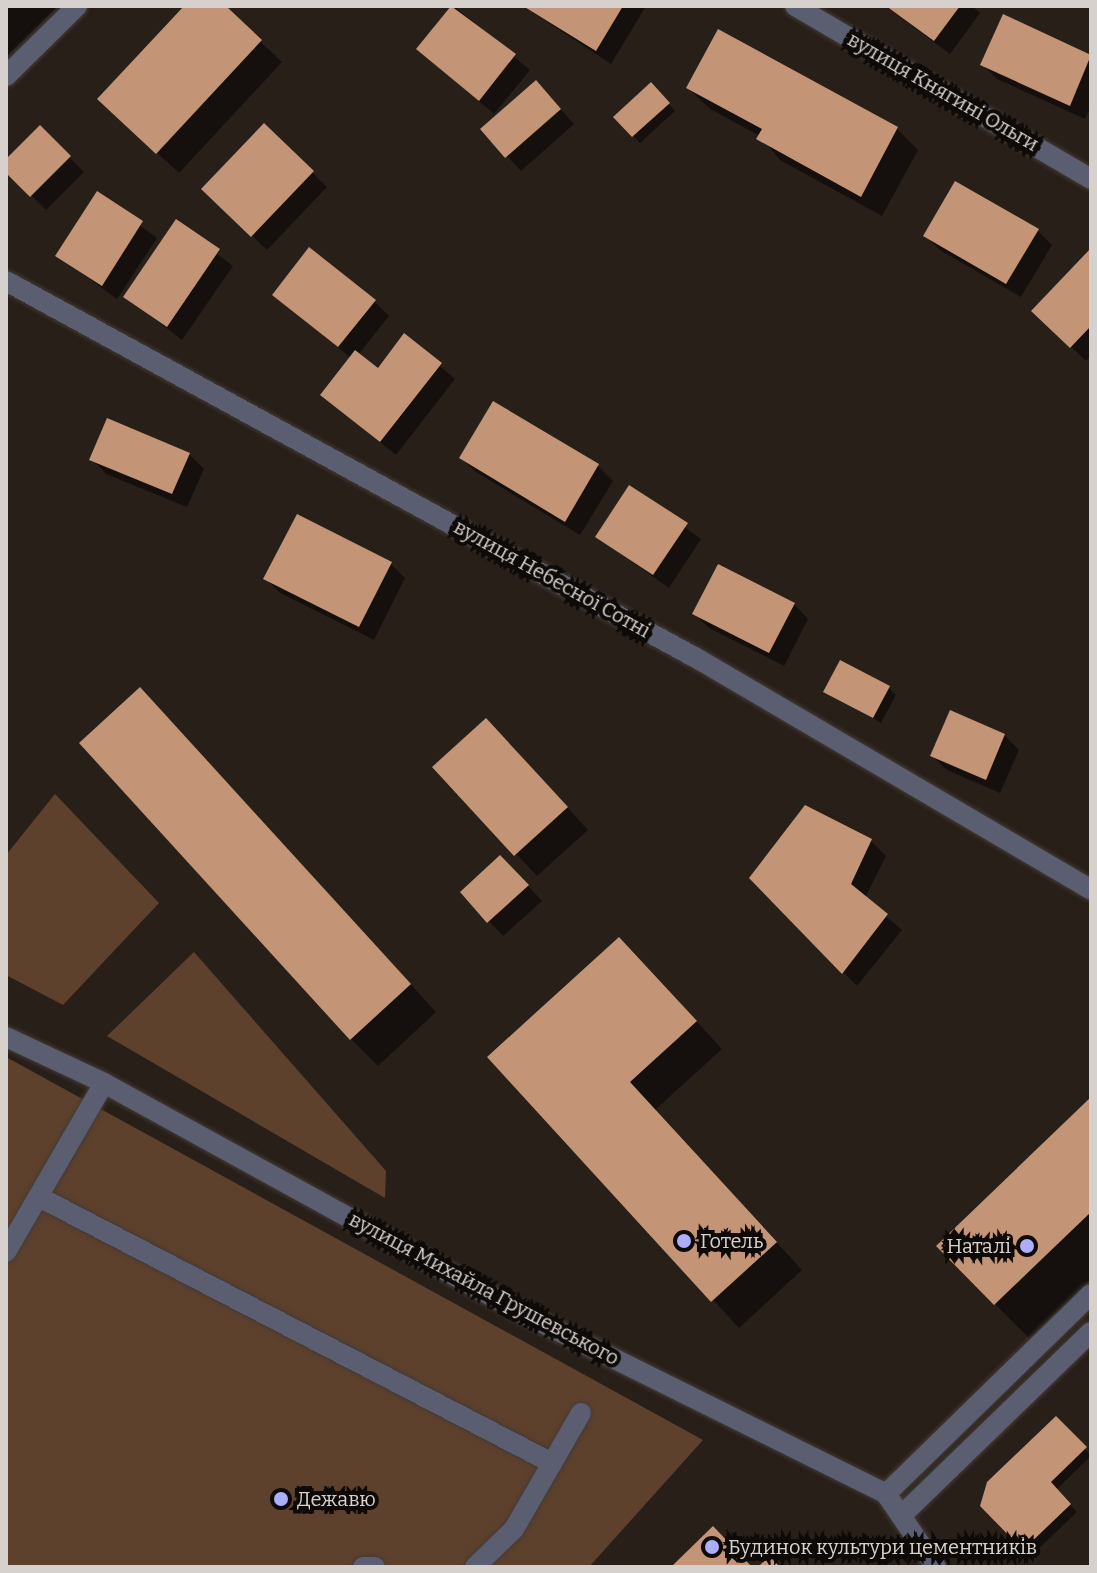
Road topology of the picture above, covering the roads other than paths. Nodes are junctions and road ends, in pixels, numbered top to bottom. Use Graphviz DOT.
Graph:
graph roads {
  1 [pos="77,6"];
  2 [pos="795,6"];
  3 [pos="6,76"];
  4 [pos="1091,179"];
  5 [pos="6,281"];
  6 [pos="1091,890"];
  7 [pos="6,1037"];
  8 [pos="104,1083"];
  9 [pos="41,1198"];
  10 [pos="6,1252"];
  11 [pos="1091,1294"];
  12 [pos="1091,1332"];
  13 [pos="581,1413"];
  14 [pos="552,1463"];
  15 [pos="886,1494"];
  16 [pos="901,1516"];
  17 [pos="363,1567"];
  18 [pos="375,1567"];
  19 [pos="475,1567"];
  20 [pos="936,1567"];
  1 -- 3 [label="street"];
  2 -- 4 [label="street, вулиця Княгині Ольги"];
  5 -- 6 [label="street, вулиця Небесної Сотні"];
  7 -- 8 [label="street, вулиця Михайла Грушевського"];
  8 -- 9 [label="street"];
  8 -- 15 [label="street, вулиця Михайла Грушевського"];
  9 -- 10 [label="street"];
  9 -- 14 [label="street"];
  11 -- 15 [label="street"];
  12 -- 16 [label="street"];
  13 -- 14 [label="street"];
  14 -- 19 [label="street"];
  15 -- 16 [label="street, вулиця Михайла Грушевського"];
  16 -- 20 [label="street, вулиця Михайла Грушевського"];
  17 -- 18 [label="street"];
}
